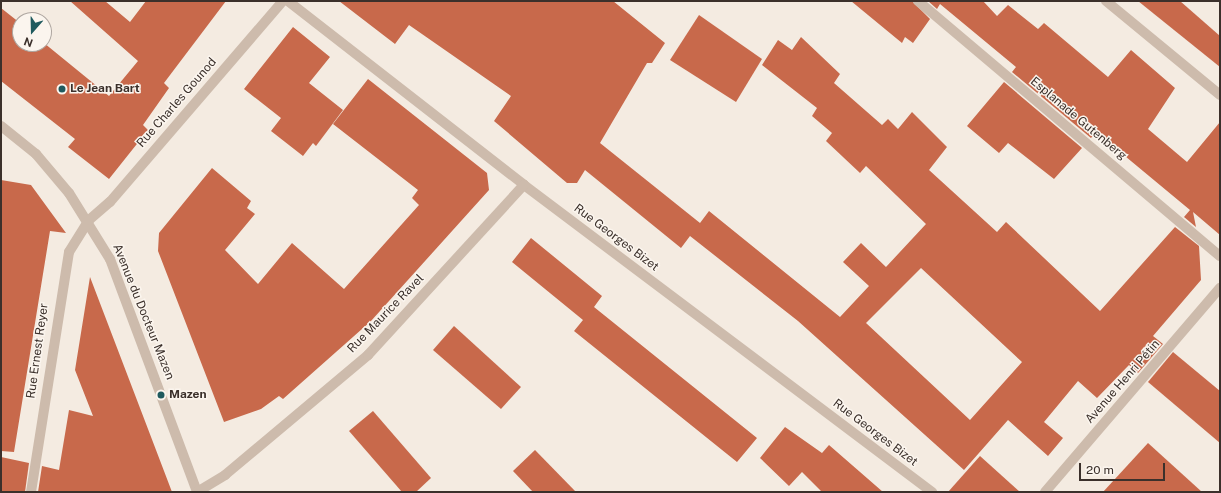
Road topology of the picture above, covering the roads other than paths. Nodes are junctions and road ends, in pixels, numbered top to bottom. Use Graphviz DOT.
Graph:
graph roads {
  1 [pos="283,1"];
  2 [pos="288,1"];
  3 [pos="918,1"];
  4 [pos="1106,1"];
  5 [pos="1220,95"];
  6 [pos="1,126"];
  7 [pos="524,185"];
  8 [pos="89,220"];
  9 [pos="1220,256"];
  10 [pos="1220,288"];
  11 [pos="31,492"];
  12 [pos="197,492"];
  13 [pos="932,492"];
  14 [pos="1045,492"];
  1 -- 8 [label="street, Rue Charles Gounod"];
  2 -- 7 [label="street, Rue Georges Bizet"];
  3 -- 9 [label="street, Esplanade Gutenberg"];
  4 -- 5 [label="street"];
  6 -- 8 [label="street, Avenue du Docteur Mazen"];
  7 -- 12 [label="street, Rue Maurice Ravel"];
  7 -- 13 [label="street, Rue Georges Bizet"];
  8 -- 11 [label="street, Rue Ernest Reyer"];
  8 -- 12 [label="street, Avenue du Docteur Mazen"];
  10 -- 14 [label="street, Avenue Henri Pétin"];
}
